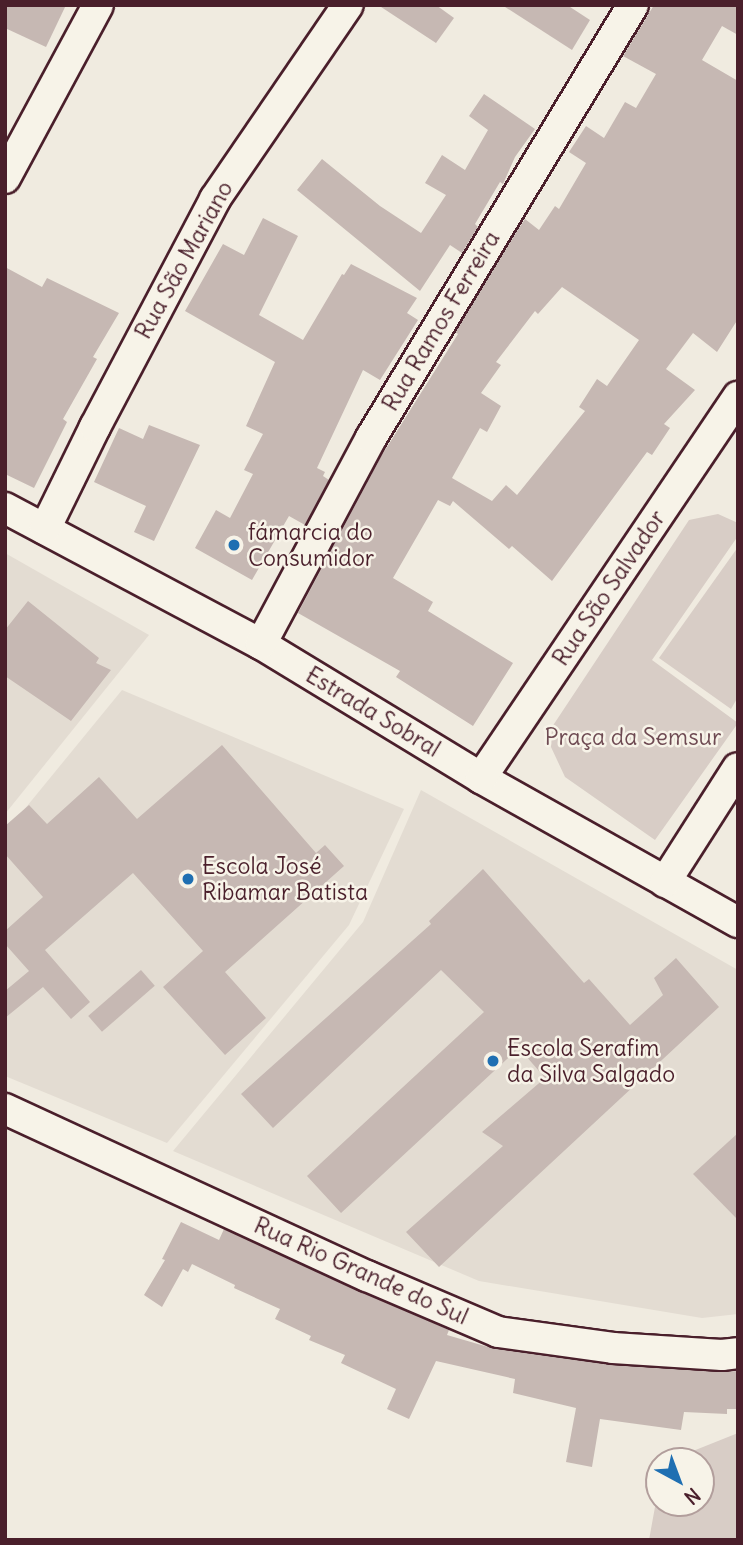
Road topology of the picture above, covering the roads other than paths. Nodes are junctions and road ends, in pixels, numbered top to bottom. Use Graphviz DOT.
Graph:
graph roads {
  1 [pos="98,5"];
  2 [pos="348,5"];
  3 [pos="633,5"];
  4 [pos="5,178"];
  5 [pos="738,397"];
  6 [pos="5,508"];
  7 [pos="45,529"];
  8 [pos="261,644"];
  9 [pos="738,768"];
  10 [pos="481,778"];
  11 [pos="665,882"];
  12 [pos="738,922"];
  13 [pos="5,1110"];
  14 [pos="738,1353"];
  1 -- 4 [label="street"];
  2 -- 7 [label="street, Rua São Mariano"];
  3 -- 8 [label="street, Rua Ramos Ferreira"];
  5 -- 10 [label="street, Rua São Salvador"];
  6 -- 7 [label="street, Estrada Sobral"];
  7 -- 8 [label="street, Estrada Sobral"];
  8 -- 10 [label="street, Estrada Sobral"];
  9 -- 11 [label="street"];
  10 -- 11 [label="street, Estrada Sobral"];
  11 -- 12 [label="street, Estrada Sobral"];
  13 -- 14 [label="street, Rua Rio Grande do Sul"];
}
